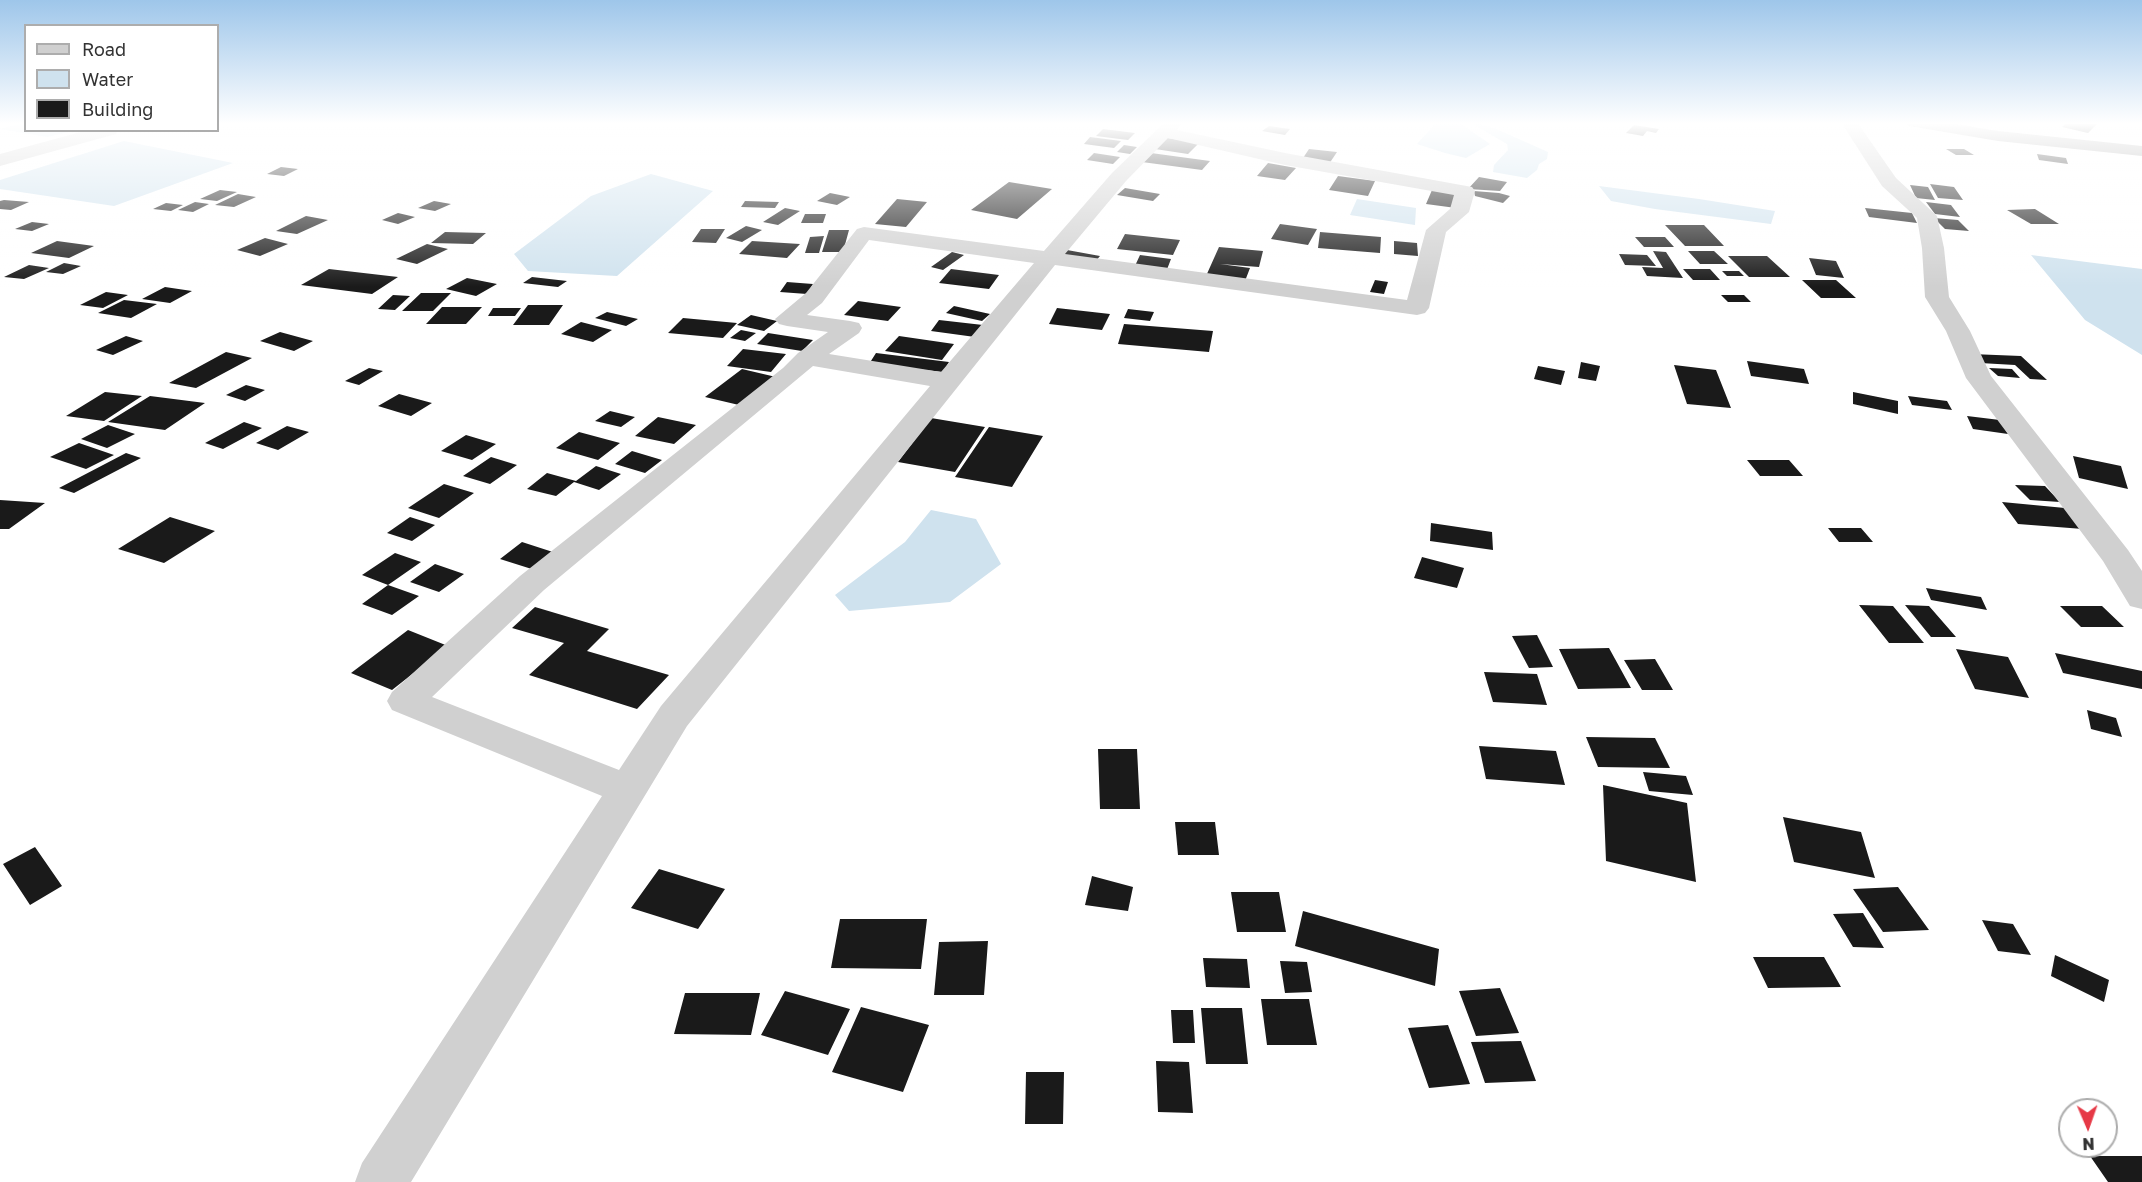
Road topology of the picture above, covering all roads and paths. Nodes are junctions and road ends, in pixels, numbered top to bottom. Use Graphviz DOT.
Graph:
graph roads {
  1 [pos="1119,177"];
  2 [pos="1387,177"];
  3 [pos="1886,177"];
  4 [pos="1049,259"];
  5 [pos="807,358"];
  6 [pos="948,381"];
  7 [pos="2142,598"];
  8 [pos="627,790"];
  9 [pos="381,1182"];
  1 -- 4 [label="street"];
  2 -- 4 [label="street"];
  3 -- 7 [label="street"];
  4 -- 5 [label="street"];
  4 -- 6 [label="street"];
  5 -- 6 [label="street"];
  5 -- 8 [label="street"];
  6 -- 8 [label="street"];
  8 -- 9 [label="street"];
}
